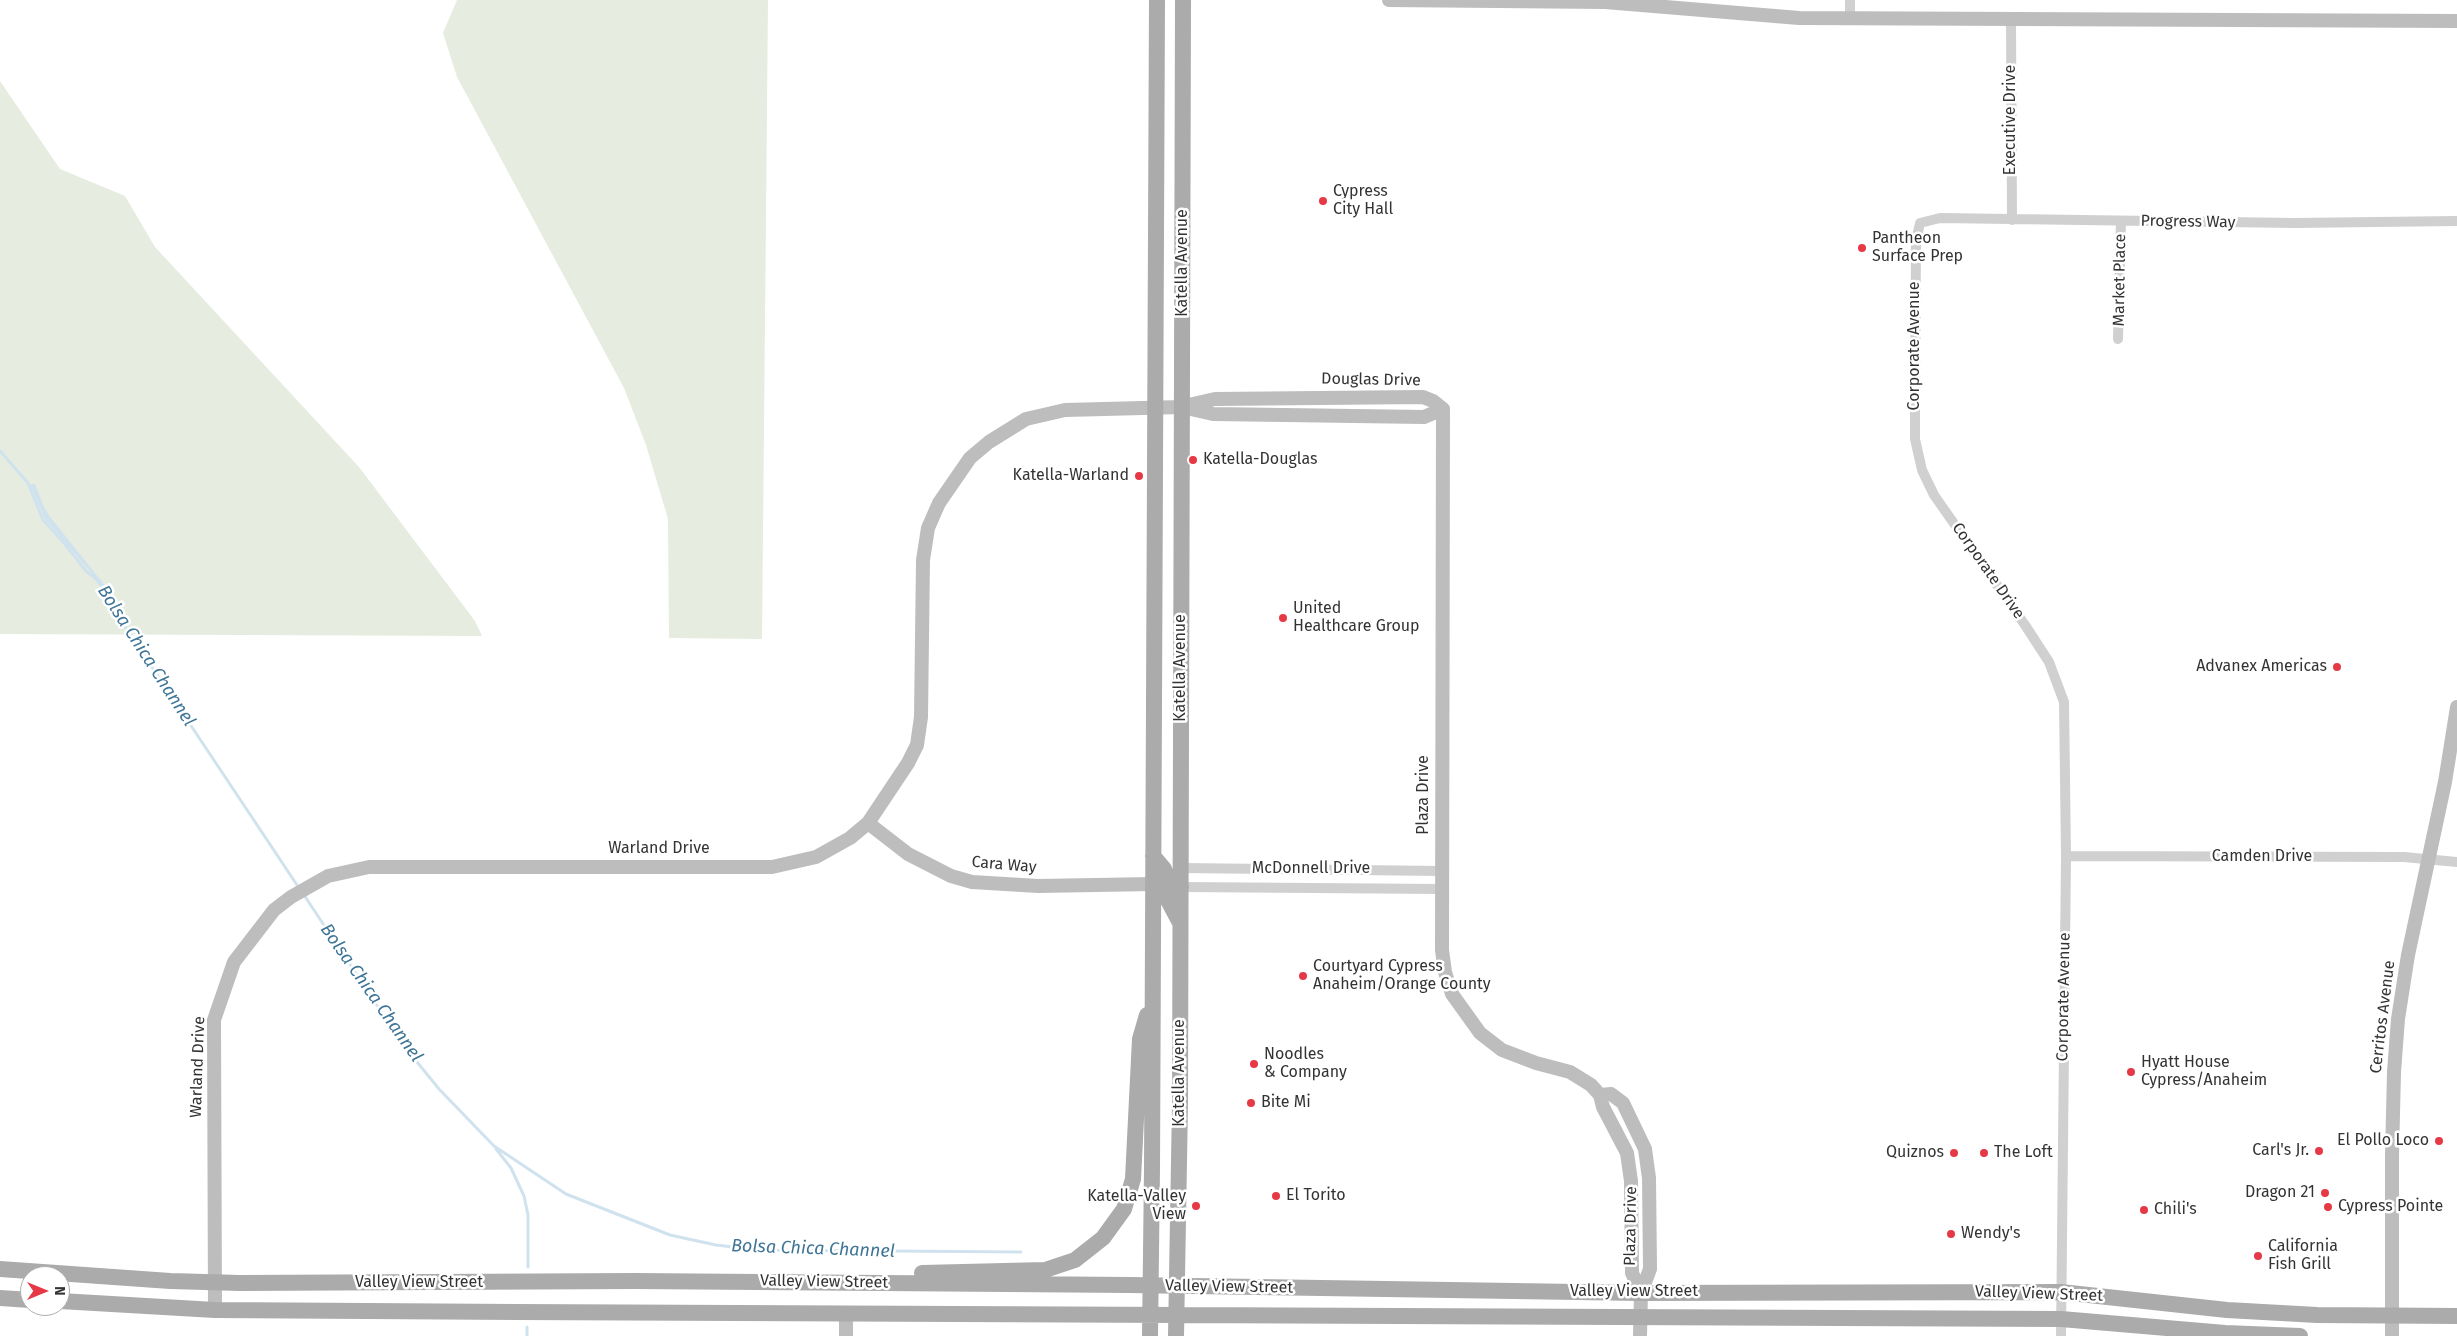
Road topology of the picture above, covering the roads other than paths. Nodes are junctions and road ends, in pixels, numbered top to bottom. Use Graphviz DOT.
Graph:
graph roads {
  1 [pos="1157,0"];
  2 [pos="1183,0"];
  3 [pos="1389,0"];
  4 [pos="1850,0"];
  5 [pos="1850,18"];
  6 [pos="2011,20"];
  7 [pos="2457,21"];
  8 [pos="2012,220"];
  9 [pos="2121,221"];
  10 [pos="2457,221"];
  11 [pos="1920,223"];
  12 [pos="2118,339"];
  13 [pos="1156,406"];
  14 [pos="1182,407"];
  15 [pos="1443,410"];
  16 [pos="1915,439"];
  17 [pos="2064,702"];
  18 [pos="2457,708"];
  19 [pos="868,823"];
  20 [pos="1153,856"];
  21 [pos="2066,856"];
  22 [pos="2429,859"];
  23 [pos="2457,862"];
  24 [pos="1181,868"];
  25 [pos="1442,871"];
  26 [pos="1153,884"];
  27 [pos="1181,887"];
  28 [pos="1442,889"];
  29 [pos="1180,923"];
  30 [pos="1152,996"];
  31 [pos="1600,1095"];
  32 [pos="0,1270"];
  33 [pos="214,1282"];
  34 [pos="859,1283"];
  35 [pos="1150,1285"];
  36 [pos="1177,1286"];
  37 [pos="2061,1292"];
  38 [pos="1641,1293"];
  39 [pos="0,1298"];
  40 [pos="20,1299"];
  41 [pos="70,1302"];
  42 [pos="215,1310"];
  43 [pos="846,1314"];
  44 [pos="1150,1315"];
  45 [pos="1177,1315"];
  46 [pos="2392,1316"];
  47 [pos="2457,1316"];
  48 [pos="1640,1317"];
  49 [pos="2061,1319"];
  50 [pos="846,1336"];
  51 [pos="1150,1336"];
  52 [pos="1176,1336"];
  53 [pos="1640,1336"];
  54 [pos="2060,1336"];
  55 [pos="2300,1336"];
  56 [pos="2392,1336"];
  1 -- 13 [label="main road, Katella Avenue"];
  2 -- 14 [label="main road, Katella Avenue"];
  3 -- 5 [label="street"];
  4 -- 5 [label="street"];
  5 -- 6 [label="street"];
  6 -- 7 [label="street"];
  6 -- 8 [label="street, Executive Drive"];
  8 -- 9 [label="street, Progress Way"];
  8 -- 11 [label="street, Progress Way"];
  9 -- 10 [label="street, Progress Way"];
  9 -- 12 [label="street, Market Place"];
  11 -- 16 [label="street, Corporate Avenue"];
  13 -- 14 [label="street, Douglas Drive"];
  13 -- 19 [label="street, Warland Drive"];
  13 -- 20 [label="main road, Katella Avenue"];
  14 -- 15 [label="street, Douglas Drive"];
  14 -- 15 [label="street, Douglas Drive"];
  14 -- 24 [label="main road, Katella Avenue"];
  15 -- 25 [label="street, Plaza Drive"];
  16 -- 17 [label="street, Corporate Drive"];
  17 -- 21 [label="street, Corporate Avenue"];
  18 -- 22 [label="street, Cerritos Avenue"];
  19 -- 26 [label="street, Cara Way"];
  19 -- 33 [label="street, Warland Drive"];
  20 -- 26 [label="main road, Katella Avenue"];
  20 -- 27 [label="main road"];
  21 -- 22 [label="street, Camden Drive"];
  21 -- 37 [label="street, Corporate Avenue"];
  22 -- 23 [label="street, Camden Drive"];
  22 -- 46 [label="street, Cerritos Avenue"];
  24 -- 25 [label="street, McDonnell Drive"];
  24 -- 27 [label="main road, Katella Avenue"];
  25 -- 28 [label="street, Plaza Drive"];
  26 -- 29 [label="main road"];
  26 -- 30 [label="main road, Katella Avenue"];
  27 -- 28 [label="street, McDonnell Drive"];
  27 -- 29 [label="main road, Katella Avenue"];
  28 -- 31 [label="street, Plaza Drive"];
  29 -- 36 [label="main road, Katella Avenue"];
  30 -- 34 [label="main road"];
  30 -- 35 [label="main road, Katella Avenue"];
  31 -- 38 [label="street, Plaza Drive"];
  31 -- 38 [label="street, Plaza Drive"];
  32 -- 33 [label="main road, Valley View Street"];
  33 -- 34 [label="main road, Valley View Street"];
  33 -- 42 [label="street, Warland Drive"];
  34 -- 35 [label="main road, Valley View Street"];
  35 -- 36 [label="main road, Valley View Street"];
  35 -- 44 [label="main road, Katella Avenue"];
  36 -- 38 [label="main road, Valley View Street"];
  36 -- 45 [label="main road, Katella Avenue"];
  37 -- 38 [label="main road, Valley View Street"];
  37 -- 46 [label="main road, Valley View Street"];
  37 -- 49 [label="street, Corporate Avenue"];
  38 -- 48 [label="street"];
  39 -- 40 [label="main road"];
  41 -- 42 [label="main road, Valley View Street"];
  42 -- 43 [label="main road, Valley View Street"];
  43 -- 44 [label="main road, Valley View Street"];
  43 -- 50 [label="street"];
  44 -- 45 [label="main road, Valley View Street"];
  44 -- 51 [label="main road, Katella Avenue"];
  45 -- 48 [label="main road, Valley View Street"];
  45 -- 52 [label="main road, Katella Avenue"];
  46 -- 47 [label="main road, Valley View Street"];
  46 -- 56 [label="street, Cerritos Avenue"];
  48 -- 49 [label="main road, Valley View Street"];
  48 -- 53 [label="street"];
  49 -- 54 [label="street, Corporate Avenue"];
  49 -- 55 [label="main road, Valley View Street"];
}
